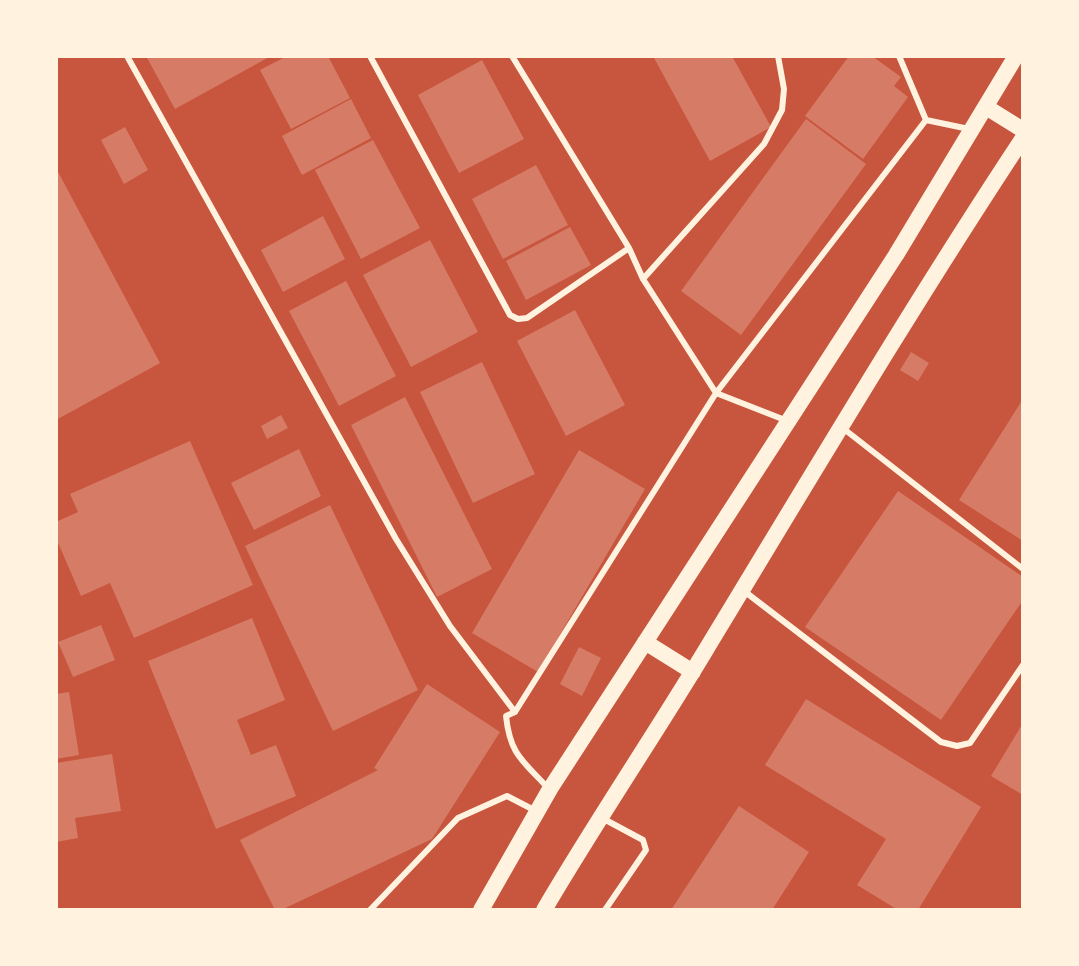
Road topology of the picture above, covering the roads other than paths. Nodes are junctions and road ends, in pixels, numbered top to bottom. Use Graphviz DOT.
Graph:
graph roads {
  1 [pos="127,56"];
  2 [pos="370,56"];
  3 [pos="512,56"];
  4 [pos="778,56"];
  5 [pos="899,56"];
  6 [pos="1016,56"];
  7 [pos="986,107"];
  8 [pos="926,120"];
  9 [pos="971,129"];
  10 [pos="1023,130"];
  11 [pos="1023,138"];
  12 [pos="629,248"];
  13 [pos="643,279"];
  14 [pos="716,393"];
  15 [pos="789,421"];
  16 [pos="841,427"];
  17 [pos="1023,569"];
  18 [pos="743,590"];
  19 [pos="645,642"];
  20 [pos="1023,665"];
  21 [pos="693,672"];
  22 [pos="515,712"];
  23 [pos="550,789"];
  24 [pos="537,812"];
  25 [pos="599,816"];
  26 [pos="370,910"];
  27 [pos="481,910"];
  28 [pos="544,910"];
  29 [pos="605,910"];
  1 -- 22 [label="lane"];
  2 -- 12 [label="lane"];
  3 -- 12 [label="lane"];
  4 -- 13 [label="lane"];
  5 -- 8 [label="lane"];
  6 -- 7 [label="main road"];
  7 -- 9 [label="main road"];
  7 -- 10 [label="main road"];
  8 -- 9 [label="lane"];
  8 -- 14 [label="lane"];
  9 -- 15 [label="main road"];
  11 -- 16 [label="main road"];
  12 -- 13 [label="lane"];
  13 -- 14 [label="lane"];
  14 -- 15 [label="lane"];
  14 -- 22 [label="lane"];
  15 -- 19 [label="main road"];
  16 -- 17 [label="lane"];
  16 -- 18 [label="main road"];
  18 -- 20 [label="lane"];
  18 -- 21 [label="main road"];
  19 -- 21 [label="main road"];
  19 -- 23 [label="main road"];
  21 -- 25 [label="main road"];
  22 -- 23 [label="lane"];
  23 -- 24 [label="main road"];
  24 -- 26 [label="lane"];
  24 -- 27 [label="main road"];
  25 -- 28 [label="main road"];
  25 -- 29 [label="lane"];
}
